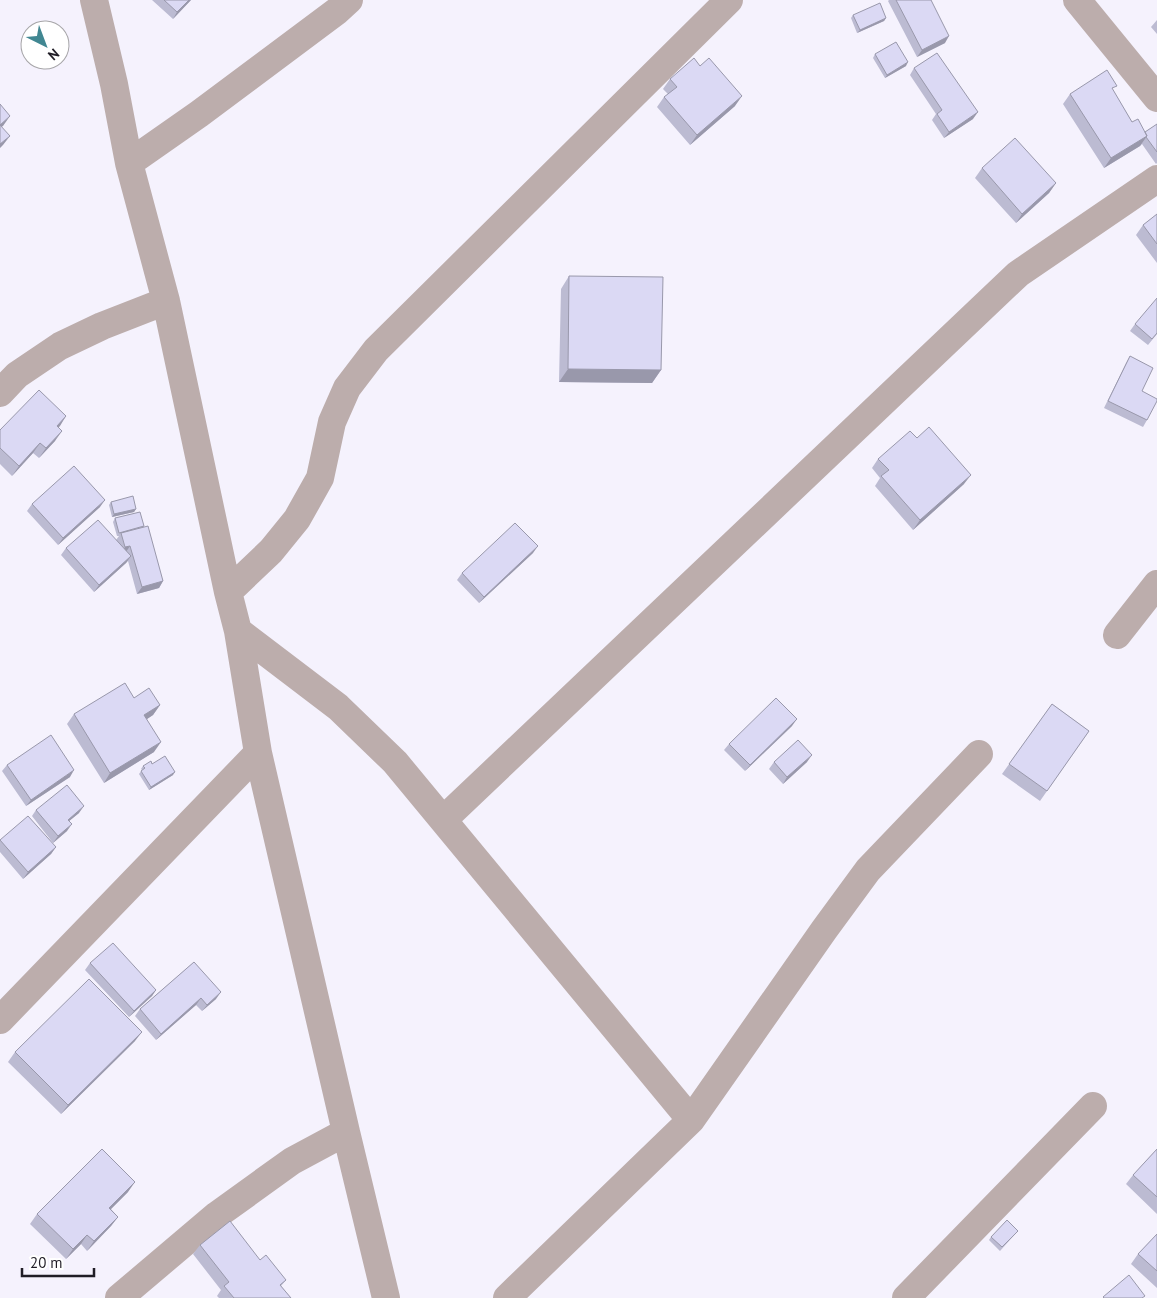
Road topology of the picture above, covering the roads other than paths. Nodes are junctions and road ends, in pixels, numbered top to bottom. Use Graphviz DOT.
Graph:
graph roads {
  1 [pos="94,0"];
  2 [pos="348,0"];
  3 [pos="729,0"];
  4 [pos="1077,0"];
  5 [pos="1157,98"];
  6 [pos="129,162"];
  7 [pos="1157,179"];
  8 [pos="166,301"];
  9 [pos="0,393"];
  10 [pos="1157,584"];
  11 [pos="228,592"];
  12 [pos="238,631"];
  13 [pos="1117,634"];
  14 [pos="258,753"];
  15 [pos="979,754"];
  16 [pos="443,820"];
  17 [pos="0,1020"];
  18 [pos="1093,1106"];
  19 [pos="691,1120"];
  20 [pos="346,1132"];
  21 [pos="119,1298"];
  22 [pos="386,1298"];
  23 [pos="507,1298"];
  24 [pos="906,1298"];
  1 -- 6 [label="street"];
  2 -- 6 [label="street"];
  3 -- 11 [label="street"];
  4 -- 5 [label="street"];
  6 -- 8 [label="street"];
  7 -- 16 [label="street"];
  8 -- 9 [label="street"];
  8 -- 11 [label="street"];
  10 -- 13 [label="street"];
  11 -- 12 [label="street"];
  12 -- 14 [label="street"];
  12 -- 16 [label="street"];
  14 -- 17 [label="street"];
  14 -- 20 [label="street"];
  15 -- 19 [label="street"];
  16 -- 19 [label="street"];
  18 -- 24 [label="street"];
  19 -- 23 [label="street"];
  20 -- 21 [label="street"];
  20 -- 22 [label="street"];
}
